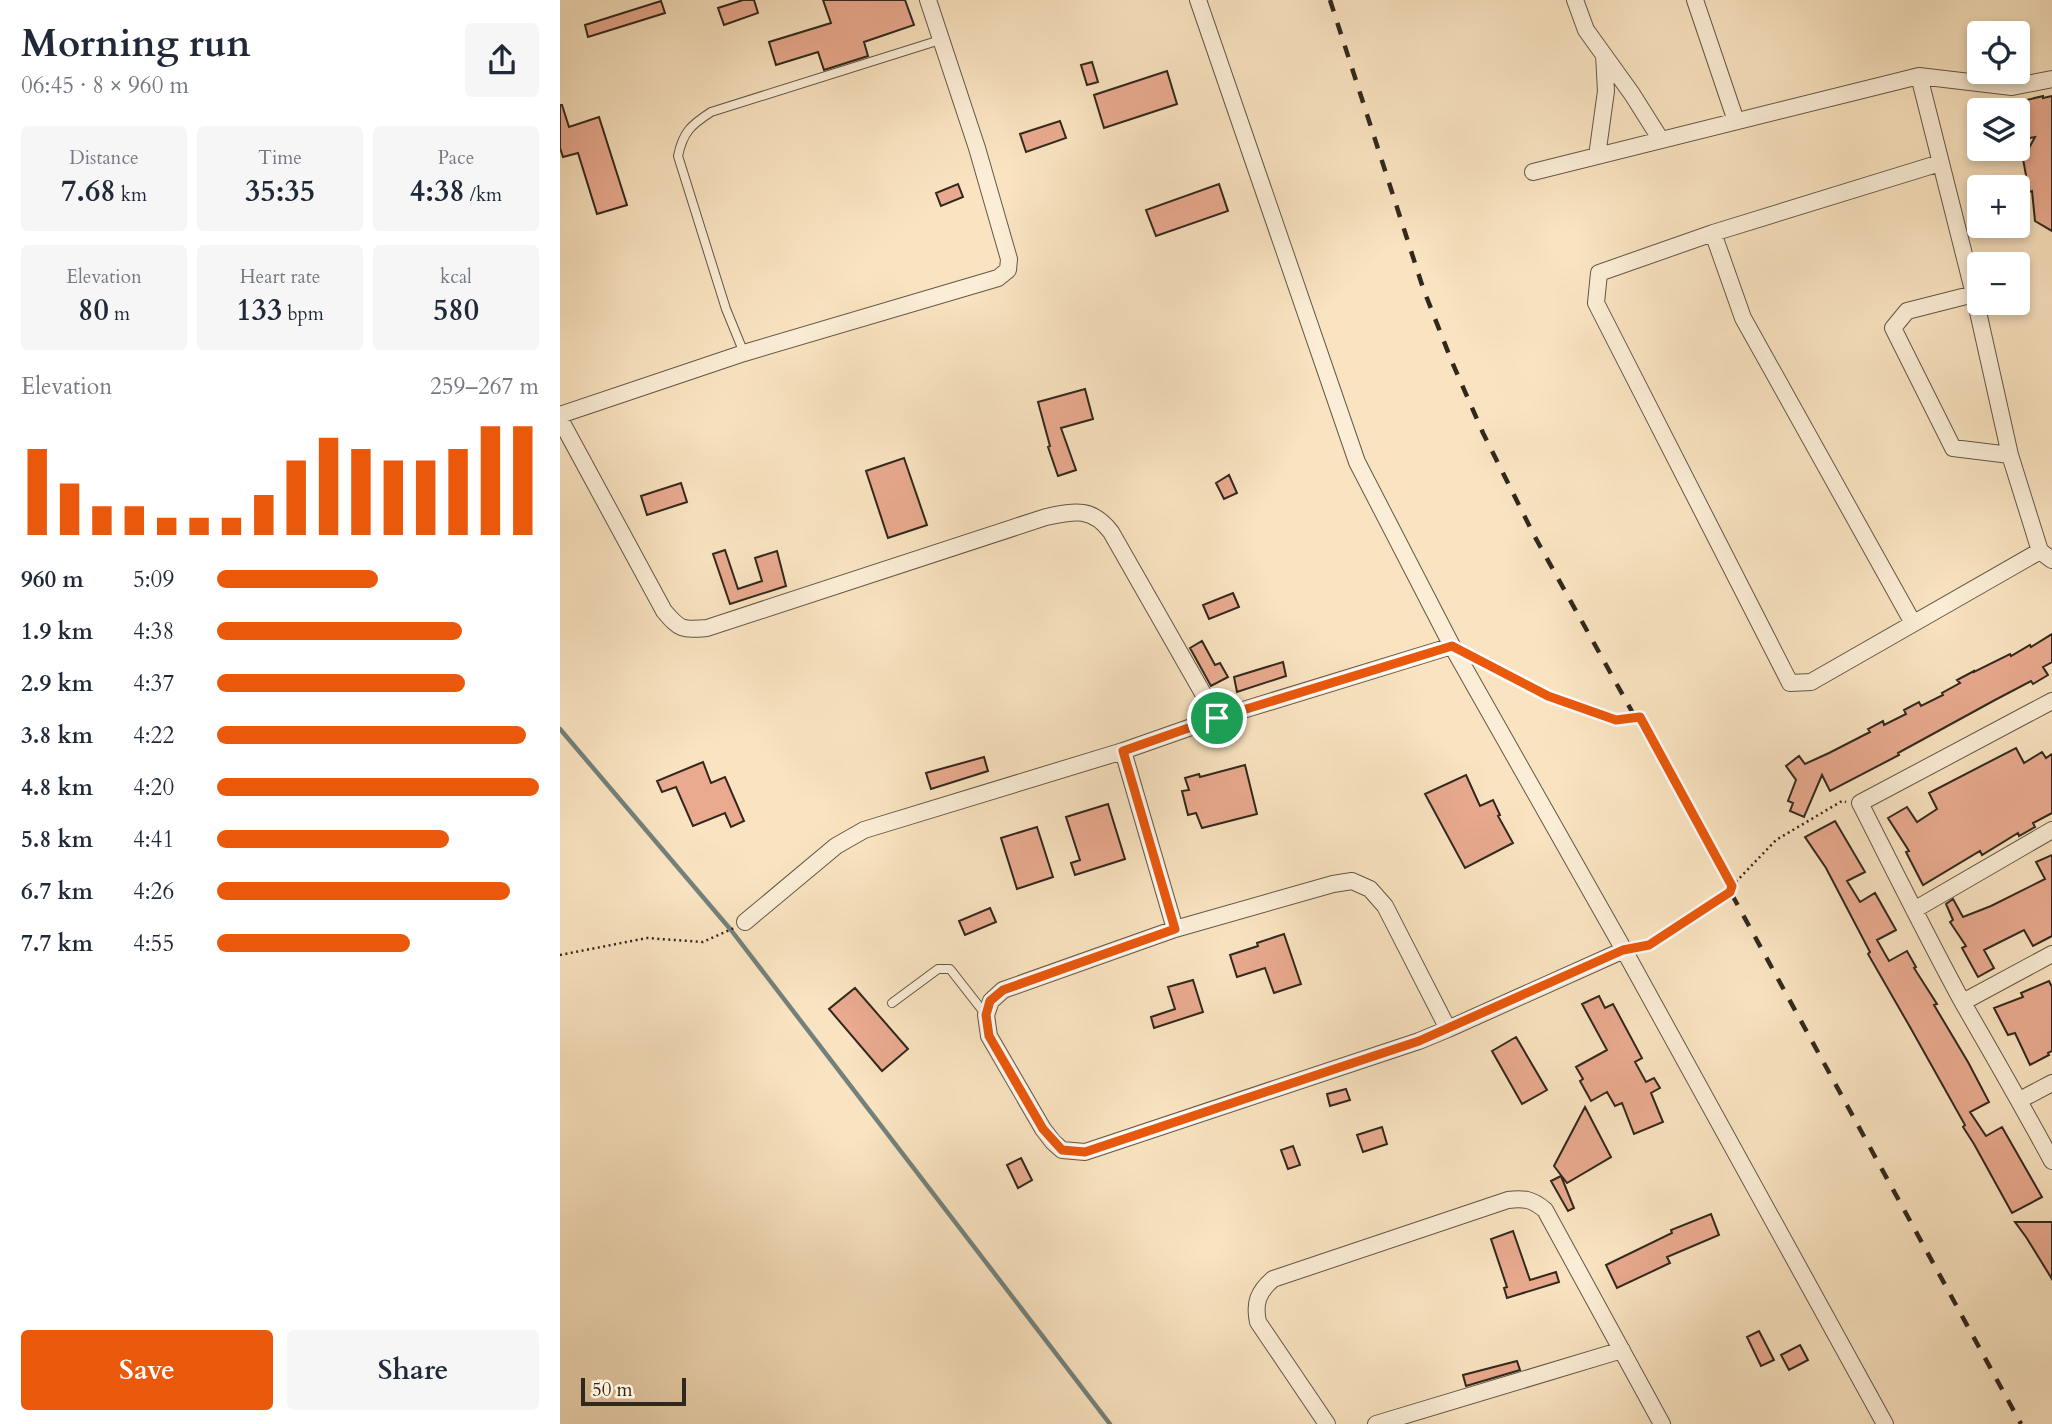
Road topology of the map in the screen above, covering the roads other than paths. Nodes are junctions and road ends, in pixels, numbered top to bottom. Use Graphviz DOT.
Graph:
graph roads {
  1 [pos="928,0"];
  2 [pos="1198,0"];
  3 [pos="1575,0"];
  4 [pos="1695,0"];
  5 [pos="940,40"];
  6 [pos="1604,55"];
  7 [pos="1919,76"];
  8 [pos="2052,79"];
  9 [pos="1736,121"];
  10 [pos="1661,140"];
  11 [pos="1597,156"];
  12 [pos="1940,163"];
  13 [pos="1534,172"];
  14 [pos="1713,233"];
  15 [pos="1967,267"];
  16 [pos="1967,296"];
  17 [pos="1979,315"];
  18 [pos="744,353"];
  19 [pos="560,417"];
  20 [pos="2010,455"];
  21 [pos="2046,555"];
  22 [pos="1913,623"];
  23 [pos="1452,646"];
  24 [pos="2052,701"];
  25 [pos="1217,718"];
  26 [pos="1123,751"];
  27 [pos="2052,831"];
  28 [pos="1913,910"];
  29 [pos="745,922"];
  30 [pos="1175,929"];
  31 [pos="1623,950"];
  32 [pos="2052,954"];
  33 [pos="1963,1002"];
  34 [pos="892,1003"];
  35 [pos="986,1015"];
  36 [pos="1448,1029"];
  37 [pos="2052,1083"];
  38 [pos="2020,1100"];
  39 [pos="2052,1161"];
  40 [pos="1622,1350"];
  41 [pos="1882,1423"];
  42 [pos="1328,1424"];
  43 [pos="1376,1424"];
  44 [pos="1662,1424"];
  1 -- 5 [label="street"];
  2 -- 23 [label="street"];
  3 -- 6 [label="street"];
  4 -- 9 [label="street"];
  5 -- 18 [label="lane"];
  5 -- 18 [label="street"];
  6 -- 10 [label="street"];
  6 -- 11 [label="street"];
  7 -- 8 [label="street"];
  7 -- 9 [label="street"];
  7 -- 12 [label="street"];
  9 -- 10 [label="street"];
  10 -- 11 [label="street"];
  11 -- 13 [label="street"];
  12 -- 14 [label="street"];
  12 -- 15 [label="street"];
  14 -- 22 [label="street"];
  14 -- 22 [label="street"];
  16 -- 20 [label="street"];
  17 -- 20 [label="street"];
  18 -- 19 [label="street"];
  19 -- 25 [label="street"];
  20 -- 21 [label="street"];
  21 -- 22 [label="street"];
  23 -- 25 [label="street"];
  23 -- 31 [label="street"];
  24 -- 28 [label="street"];
  25 -- 26 [label="street"];
  26 -- 29 [label="street"];
  26 -- 30 [label="street"];
  27 -- 28 [label="street"];
  28 -- 33 [label="street"];
  30 -- 35 [label="street"];
  30 -- 36 [label="street"];
  31 -- 36 [label="street"];
  31 -- 41 [label="street"];
  32 -- 33 [label="street"];
  33 -- 38 [label="street"];
  34 -- 35 [label="lane"];
  35 -- 36 [label="street"];
  37 -- 38 [label="street"];
  38 -- 39 [label="street"];
  40 -- 42 [label="street"];
  40 -- 43 [label="street"];
  40 -- 44 [label="street"];
}
